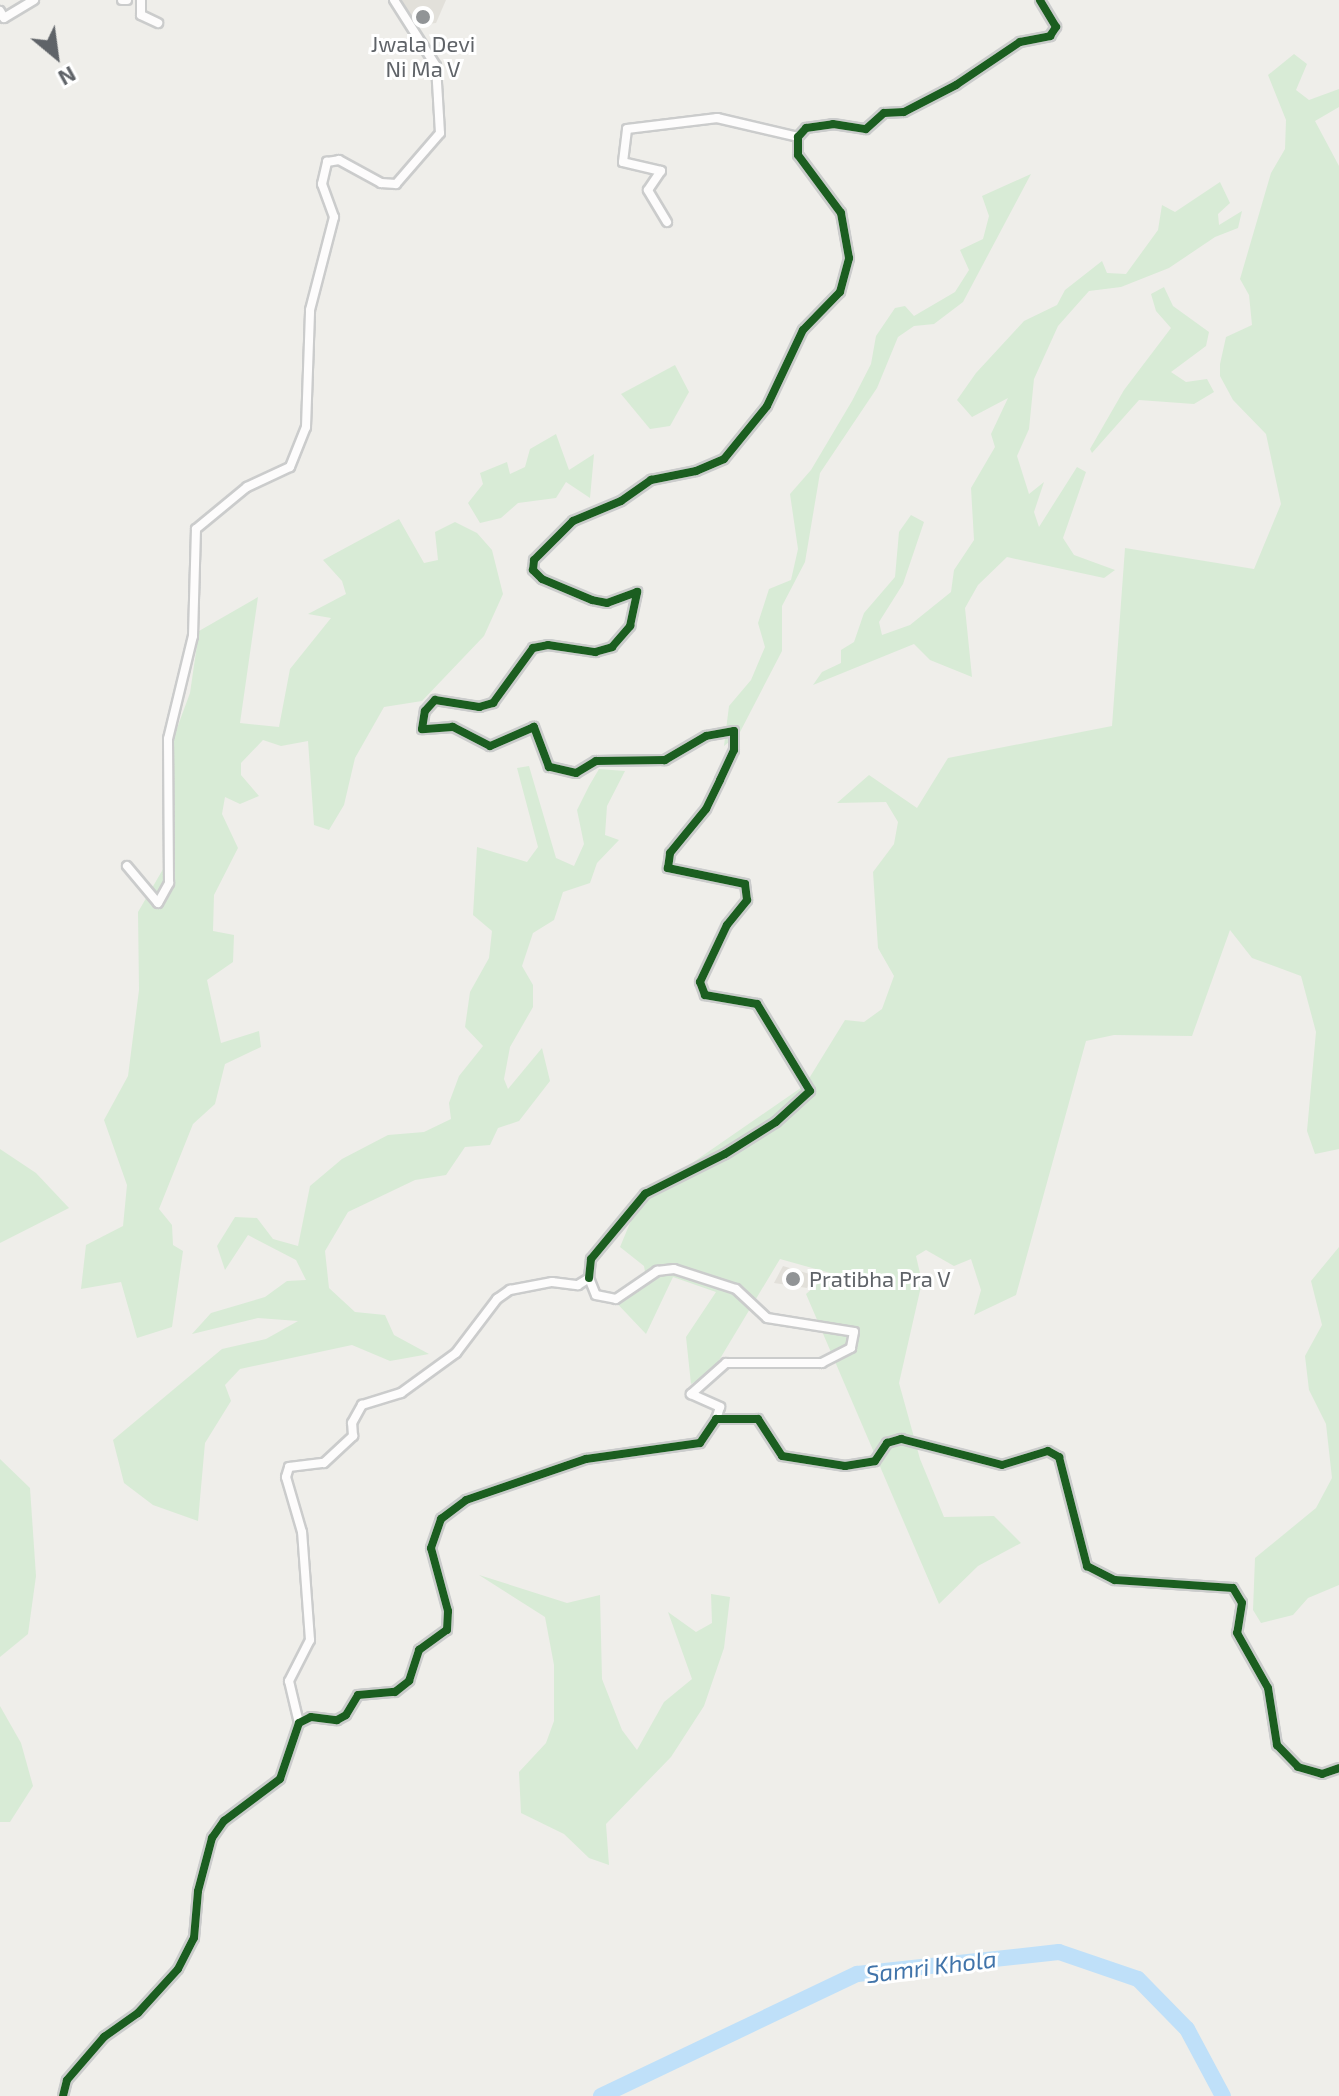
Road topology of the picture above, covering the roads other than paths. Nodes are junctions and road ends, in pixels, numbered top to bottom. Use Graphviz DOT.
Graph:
graph roads {
  1 [pos="34,0"];
  2 [pos="141,0"];
  3 [pos="394,0"];
  4 [pos="1040,0"];
  5 [pos="0,11"];
  6 [pos="158,23"];
  7 [pos="798,137"];
  8 [pos="667,222"];
  9 [pos="127,866"];
  10 [pos="589,1278"];
  11 [pos="716,1419"];
  12 [pos="299,1723"];
  13 [pos="1339,1768"];
  14 [pos="63,2096"];
  1 -- 5 [label="street"];
  2 -- 6 [label="street"];
  3 -- 9 [label="street"];
  4 -- 7 [label="street"];
  7 -- 8 [label="street"];
  7 -- 10 [label="street"];
  10 -- 11 [label="street"];
  10 -- 12 [label="street"];
  11 -- 12 [label="street"];
  11 -- 13 [label="street"];
  12 -- 14 [label="street"];
}
